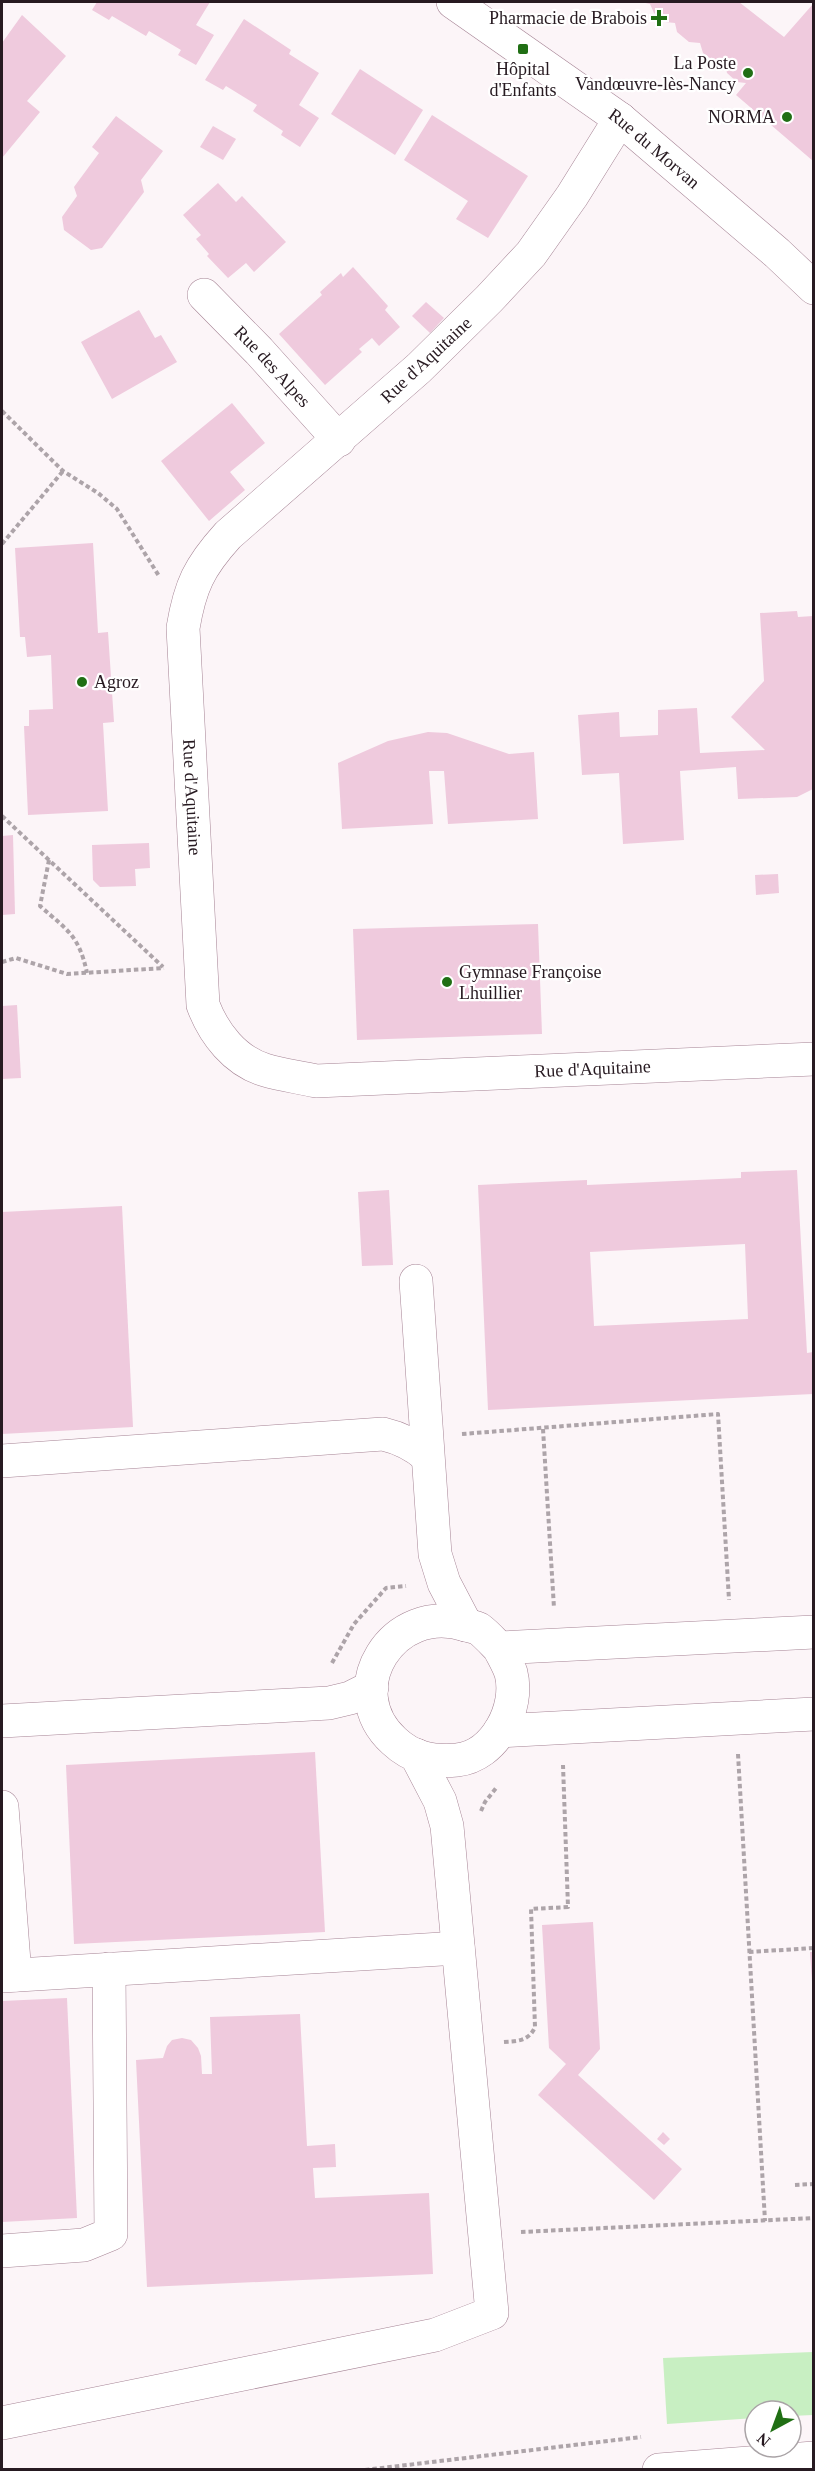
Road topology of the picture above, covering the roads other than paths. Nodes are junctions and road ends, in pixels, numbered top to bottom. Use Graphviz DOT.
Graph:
graph roads {
  1 [pos="453,2"];
  2 [pos="620,119"];
  3 [pos="813,288"];
  4 [pos="204,295"];
  5 [pos="339,440"];
  6 [pos="813,1059"];
  7 [pos="416,1281"];
  8 [pos="427,1456"];
  9 [pos="2,1461"];
  10 [pos="435,1554"];
  11 [pos="466,1625"];
  12 [pos="416,1626"];
  13 [pos="813,1632"];
  14 [pos="499,1648"];
  15 [pos="374,1701"];
  16 [pos="813,1714"];
  17 [pos="2,1721"];
  18 [pos="500,1731"];
  19 [pos="471,1754"];
  20 [pos="416,1755"];
  21 [pos="2,1807"];
  22 [pos="447,1826"];
  23 [pos="458,1948"];
  24 [pos="109,1969"];
  25 [pos="8,1975"];
  26 [pos="2,2251"];
  27 [pos="2,2423"];
  28 [pos="813,2458"];
  29 [pos="659,2469"];
  1 -- 2 [label="street, Rue du Morvan"];
  2 -- 3 [label="street, Rue du Morvan"];
  2 -- 5 [label="street, Rue d'Aquitaine"];
  4 -- 5 [label="street, Rue des Alpes"];
  5 -- 6 [label="street, Rue d'Aquitaine"];
  7 -- 8 [label="street"];
  8 -- 9 [label="street"];
  8 -- 10 [label="street"];
  10 -- 11 [label="street"];
  10 -- 12 [label="street"];
  11 -- 12 [label="street"];
  11 -- 14 [label="street"];
  12 -- 15 [label="street"];
  13 -- 14 [label="street"];
  14 -- 18 [label="street"];
  15 -- 17 [label="street"];
  15 -- 20 [label="street"];
  16 -- 18 [label="street"];
  18 -- 19 [label="street"];
  19 -- 20 [label="street"];
  19 -- 22 [label="street"];
  20 -- 22 [label="street"];
  21 -- 25 [label="street"];
  22 -- 23 [label="street"];
  23 -- 24 [label="street"];
  23 -- 27 [label="street"];
  24 -- 25 [label="street"];
  24 -- 26 [label="street"];
  28 -- 29 [label="street"];
}
